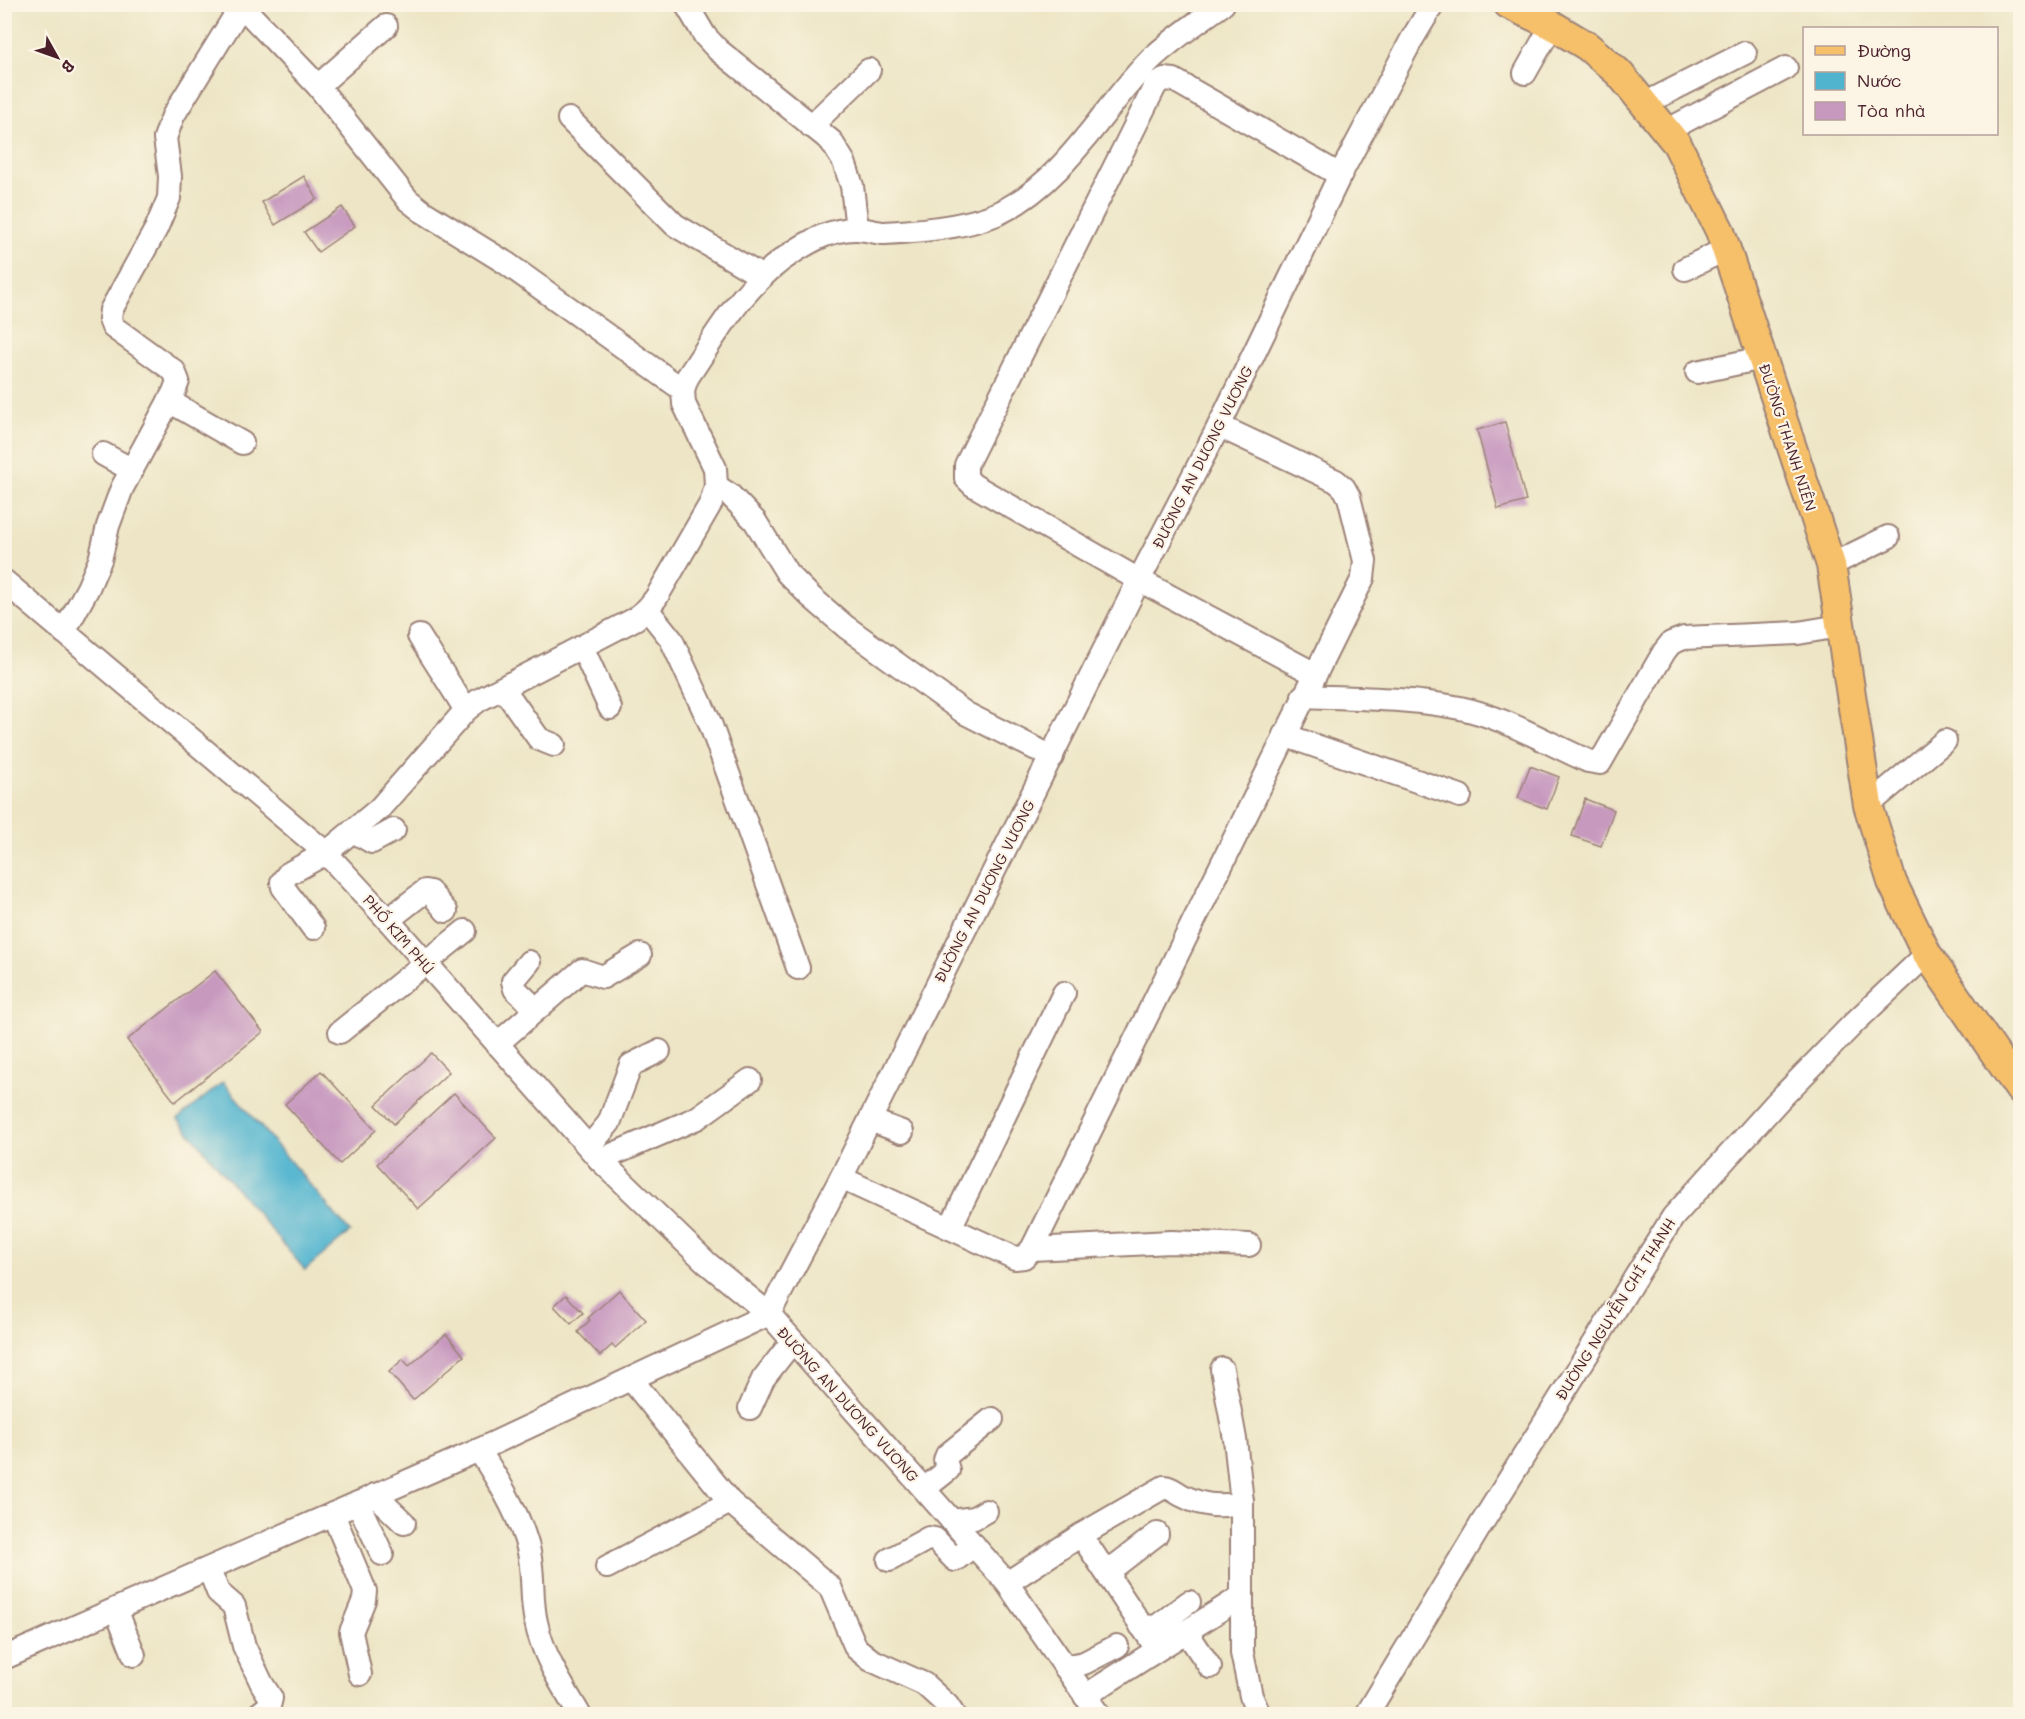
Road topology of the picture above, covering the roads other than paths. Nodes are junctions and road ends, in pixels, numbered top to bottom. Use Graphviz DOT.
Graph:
graph roads {
  1 [pos="686,4"];
  2 [pos="1223,4"];
  3 [pos="1432,4"];
  4 [pos="1508,4"];
  5 [pos="241,5"];
  6 [pos="1552,25"];
  7 [pos="386,26"];
  8 [pos="1745,53"];
  9 [pos="1786,68"];
  10 [pos="869,70"];
  11 [pos="1525,73"];
  12 [pos="318,86"];
  13 [pos="1644,104"];
  14 [pos="569,119"];
  15 [pos="812,126"];
  16 [pos="1666,131"];
  17 [pos="1340,175"];
  18 [pos="857,229"];
  19 [pos="1726,249"];
  20 [pos="1685,269"];
  21 [pos="760,276"];
  22 [pos="1762,358"];
  23 [pos="1696,372"];
  24 [pos="683,390"];
  25 [pos="170,401"];
  26 [pos="1219,426"];
  27 [pos="242,443"];
  28 [pos="103,454"];
  29 [pos="132,470"];
  30 [pos="716,486"];
  31 [pos="1888,537"];
  32 [pos="1831,565"];
  33 [pos="1139,580"];
  34 [pos="4,581"];
  35 [pos="647,609"];
  36 [pos="1840,626"];
  37 [pos="64,632"];
  38 [pos="418,636"];
  39 [pos="582,647"];
  40 [pos="1315,674"];
  41 [pos="503,688"];
  42 [pos="1304,696"];
  43 [pos="610,708"];
  44 [pos="466,710"];
  45 [pos="1284,735"];
  46 [pos="1945,741"];
  47 [pos="554,745"];
  48 [pos="1052,757"];
  49 [pos="1460,796"];
  50 [pos="1868,805"];
  51 [pos="394,830"];
  52 [pos="352,831"];
  53 [pos="326,853"];
  54 [pos="447,911"];
  55 [pos="388,920"];
  56 [pos="313,928"];
  57 [pos="465,931"];
  58 [pos="1927,954"];
  59 [pos="640,955"];
  60 [pos="529,962"];
  61 [pos="425,963"];
  62 [pos="798,968"];
  63 [pos="1064,993"];
  64 [pos="536,1010"];
  65 [pos="340,1032"];
  66 [pos="497,1044"];
  67 [pos="659,1051"];
  68 [pos="750,1080"];
  69 [pos="2020,1086"];
  70 [pos="870,1120"];
  71 [pos="902,1132"];
  72 [pos="594,1153"];
  73 [pos="841,1178"];
  74 [pos="950,1228"];
  75 [pos="1249,1245"];
  76 [pos="1032,1249"];
  77 [pos="769,1314"];
  78 [pos="792,1342"];
  79 [pos="1222,1369"];
  80 [pos="631,1379"];
  81 [pos="750,1408"];
  82 [pos="992,1419"];
  83 [pos="479,1450"];
  84 [pos="924,1489"];
  85 [pos="367,1499"];
  86 [pos="730,1502"];
  87 [pos="1242,1502"];
  88 [pos="986,1511"];
  89 [pos="333,1514"];
  90 [pos="952,1521"];
  91 [pos="404,1523"];
  92 [pos="1157,1534"];
  93 [pos="1081,1535"];
  94 [pos="974,1545"];
  95 [pos="382,1554"];
  96 [pos="889,1560"];
  97 [pos="607,1567"];
  98 [pos="208,1569"];
  99 [pos="1110,1579"];
  100 [pos="1007,1583"];
  101 [pos="1242,1596"];
  102 [pos="1189,1602"];
  103 [pos="116,1609"];
  104 [pos="1141,1626"];
  105 [pos="1186,1631"];
  106 [pos="1117,1646"];
  107 [pos="1157,1649"];
  108 [pos="134,1655"];
  109 [pos="4,1658"];
  110 [pos="1065,1667"];
  111 [pos="1210,1667"];
  112 [pos="360,1674"];
  113 [pos="1091,1705"];
  114 [pos="259,1714"];
  115 [pos="579,1714"];
  116 [pos="953,1714"];
  117 [pos="1259,1714"];
  118 [pos="1367,1714"];
  1 -- 15 [label="street"];
  2 -- 18 [label="street"];
  3 -- 17 [label="street, ĐƯỜNG AN DƯƠNG VƯƠNG"];
  4 -- 6 [label="main road, ĐƯỜNG THANH NIÊN"];
  5 -- 12 [label="street"];
  5 -- 25 [label="street"];
  6 -- 11 [label="street"];
  6 -- 13 [label="main road, ĐƯỜNG THANH NIÊN"];
  7 -- 12 [label="street"];
  8 -- 13 [label="street"];
  9 -- 16 [label="street"];
  10 -- 15 [label="street"];
  12 -- 24 [label="street"];
  13 -- 16 [label="main road, ĐƯỜNG THANH NIÊN"];
  14 -- 21 [label="street"];
  15 -- 18 [label="street"];
  16 -- 19 [label="main road, ĐƯỜNG THANH NIÊN"];
  17 -- 26 [label="street, ĐƯỜNG AN DƯƠNG VƯƠNG"];
  17 -- 33 [label="street"];
  18 -- 21 [label="street"];
  19 -- 20 [label="street"];
  19 -- 22 [label="main road, ĐƯỜNG THANH NIÊN"];
  21 -- 24 [label="street"];
  22 -- 23 [label="street"];
  22 -- 32 [label="main road, ĐƯỜNG THANH NIÊN"];
  24 -- 30 [label="street"];
  25 -- 27 [label="street"];
  25 -- 29 [label="street"];
  26 -- 33 [label="street, ĐƯỜNG AN DƯƠNG VƯƠNG"];
  26 -- 40 [label="street"];
  28 -- 29 [label="street"];
  29 -- 37 [label="street"];
  30 -- 35 [label="street"];
  30 -- 48 [label="street"];
  31 -- 32 [label="street"];
  32 -- 36 [label="main road, ĐƯỜNG THANH NIÊN"];
  33 -- 40 [label="street"];
  33 -- 48 [label="street, ĐƯỜNG AN DƯƠNG VƯƠNG"];
  34 -- 37 [label="street, PHỐ KIM PHÚ"];
  35 -- 39 [label="street"];
  35 -- 62 [label="street"];
  36 -- 42 [label="street"];
  36 -- 50 [label="main road, ĐƯỜNG THANH NIÊN"];
  37 -- 53 [label="street, PHỐ KIM PHÚ"];
  38 -- 44 [label="street"];
  39 -- 41 [label="street"];
  39 -- 43 [label="street"];
  40 -- 42 [label="street"];
  41 -- 44 [label="street"];
  41 -- 47 [label="street"];
  42 -- 45 [label="street"];
  44 -- 52 [label="street"];
  45 -- 49 [label="street"];
  45 -- 76 [label="street"];
  46 -- 50 [label="street"];
  48 -- 70 [label="street, ĐƯỜNG AN DƯƠNG VƯƠNG"];
  50 -- 58 [label="main road, ĐƯỜNG THANH NIÊN"];
  51 -- 52 [label="street"];
  52 -- 53 [label="street"];
  53 -- 55 [label="street, PHỐ KIM PHÚ"];
  53 -- 56 [label="street"];
  54 -- 55 [label="street"];
  55 -- 61 [label="street, PHỐ KIM PHÚ"];
  57 -- 61 [label="street"];
  58 -- 69 [label="main road, ĐƯỜNG THANH NIÊN"];
  58 -- 118 [label="street, ĐƯỜNG NGUYỄN CHÍ THANH"];
  59 -- 64 [label="street"];
  60 -- 64 [label="street"];
  61 -- 65 [label="street"];
  61 -- 66 [label="street, PHỐ KIM PHÚ"];
  63 -- 74 [label="street"];
  64 -- 66 [label="street"];
  66 -- 72 [label="street, PHỐ KIM PHÚ"];
  67 -- 72 [label="street"];
  68 -- 72 [label="street"];
  70 -- 71 [label="street"];
  70 -- 73 [label="street, ĐƯỜNG AN DƯƠNG VƯƠNG"];
  72 -- 77 [label="street, PHỐ KIM PHÚ"];
  73 -- 74 [label="street"];
  73 -- 77 [label="street, ĐƯỜNG AN DƯƠNG VƯƠNG"];
  74 -- 76 [label="street"];
  75 -- 76 [label="street"];
  77 -- 78 [label="street, ĐƯỜNG AN DƯƠNG VƯƠNG"];
  77 -- 80 [label="street"];
  78 -- 81 [label="street"];
  78 -- 84 [label="street, ĐƯỜNG AN DƯƠNG VƯƠNG"];
  79 -- 87 [label="street"];
  80 -- 83 [label="street"];
  80 -- 86 [label="street"];
  82 -- 84 [label="street"];
  83 -- 85 [label="street"];
  83 -- 115 [label="street"];
  84 -- 90 [label="street, ĐƯỜNG AN DƯƠNG VƯƠNG"];
  85 -- 89 [label="street"];
  85 -- 91 [label="street"];
  85 -- 95 [label="street"];
  86 -- 97 [label="street"];
  86 -- 116 [label="street"];
  87 -- 93 [label="street"];
  87 -- 101 [label="street"];
  88 -- 90 [label="street"];
  89 -- 98 [label="street"];
  89 -- 112 [label="street"];
  90 -- 94 [label="street, ĐƯỜNG AN DƯƠNG VƯƠNG"];
  92 -- 99 [label="street"];
  93 -- 99 [label="street"];
  93 -- 100 [label="street"];
  94 -- 96 [label="street"];
  94 -- 100 [label="street, ĐƯỜNG AN DƯƠNG VƯƠNG"];
  98 -- 103 [label="street"];
  98 -- 114 [label="street"];
  99 -- 104 [label="street"];
  100 -- 110 [label="street, ĐƯỜNG AN DƯƠNG VƯƠNG"];
  101 -- 105 [label="street"];
  101 -- 117 [label="street"];
  102 -- 104 [label="street"];
  103 -- 108 [label="street"];
  103 -- 109 [label="street"];
  104 -- 107 [label="street"];
  105 -- 107 [label="street"];
  105 -- 111 [label="street"];
  106 -- 110 [label="street"];
  107 -- 113 [label="street"];
  110 -- 113 [label="street, ĐƯỜNG AN DƯƠNG VƯƠNG"];
}
